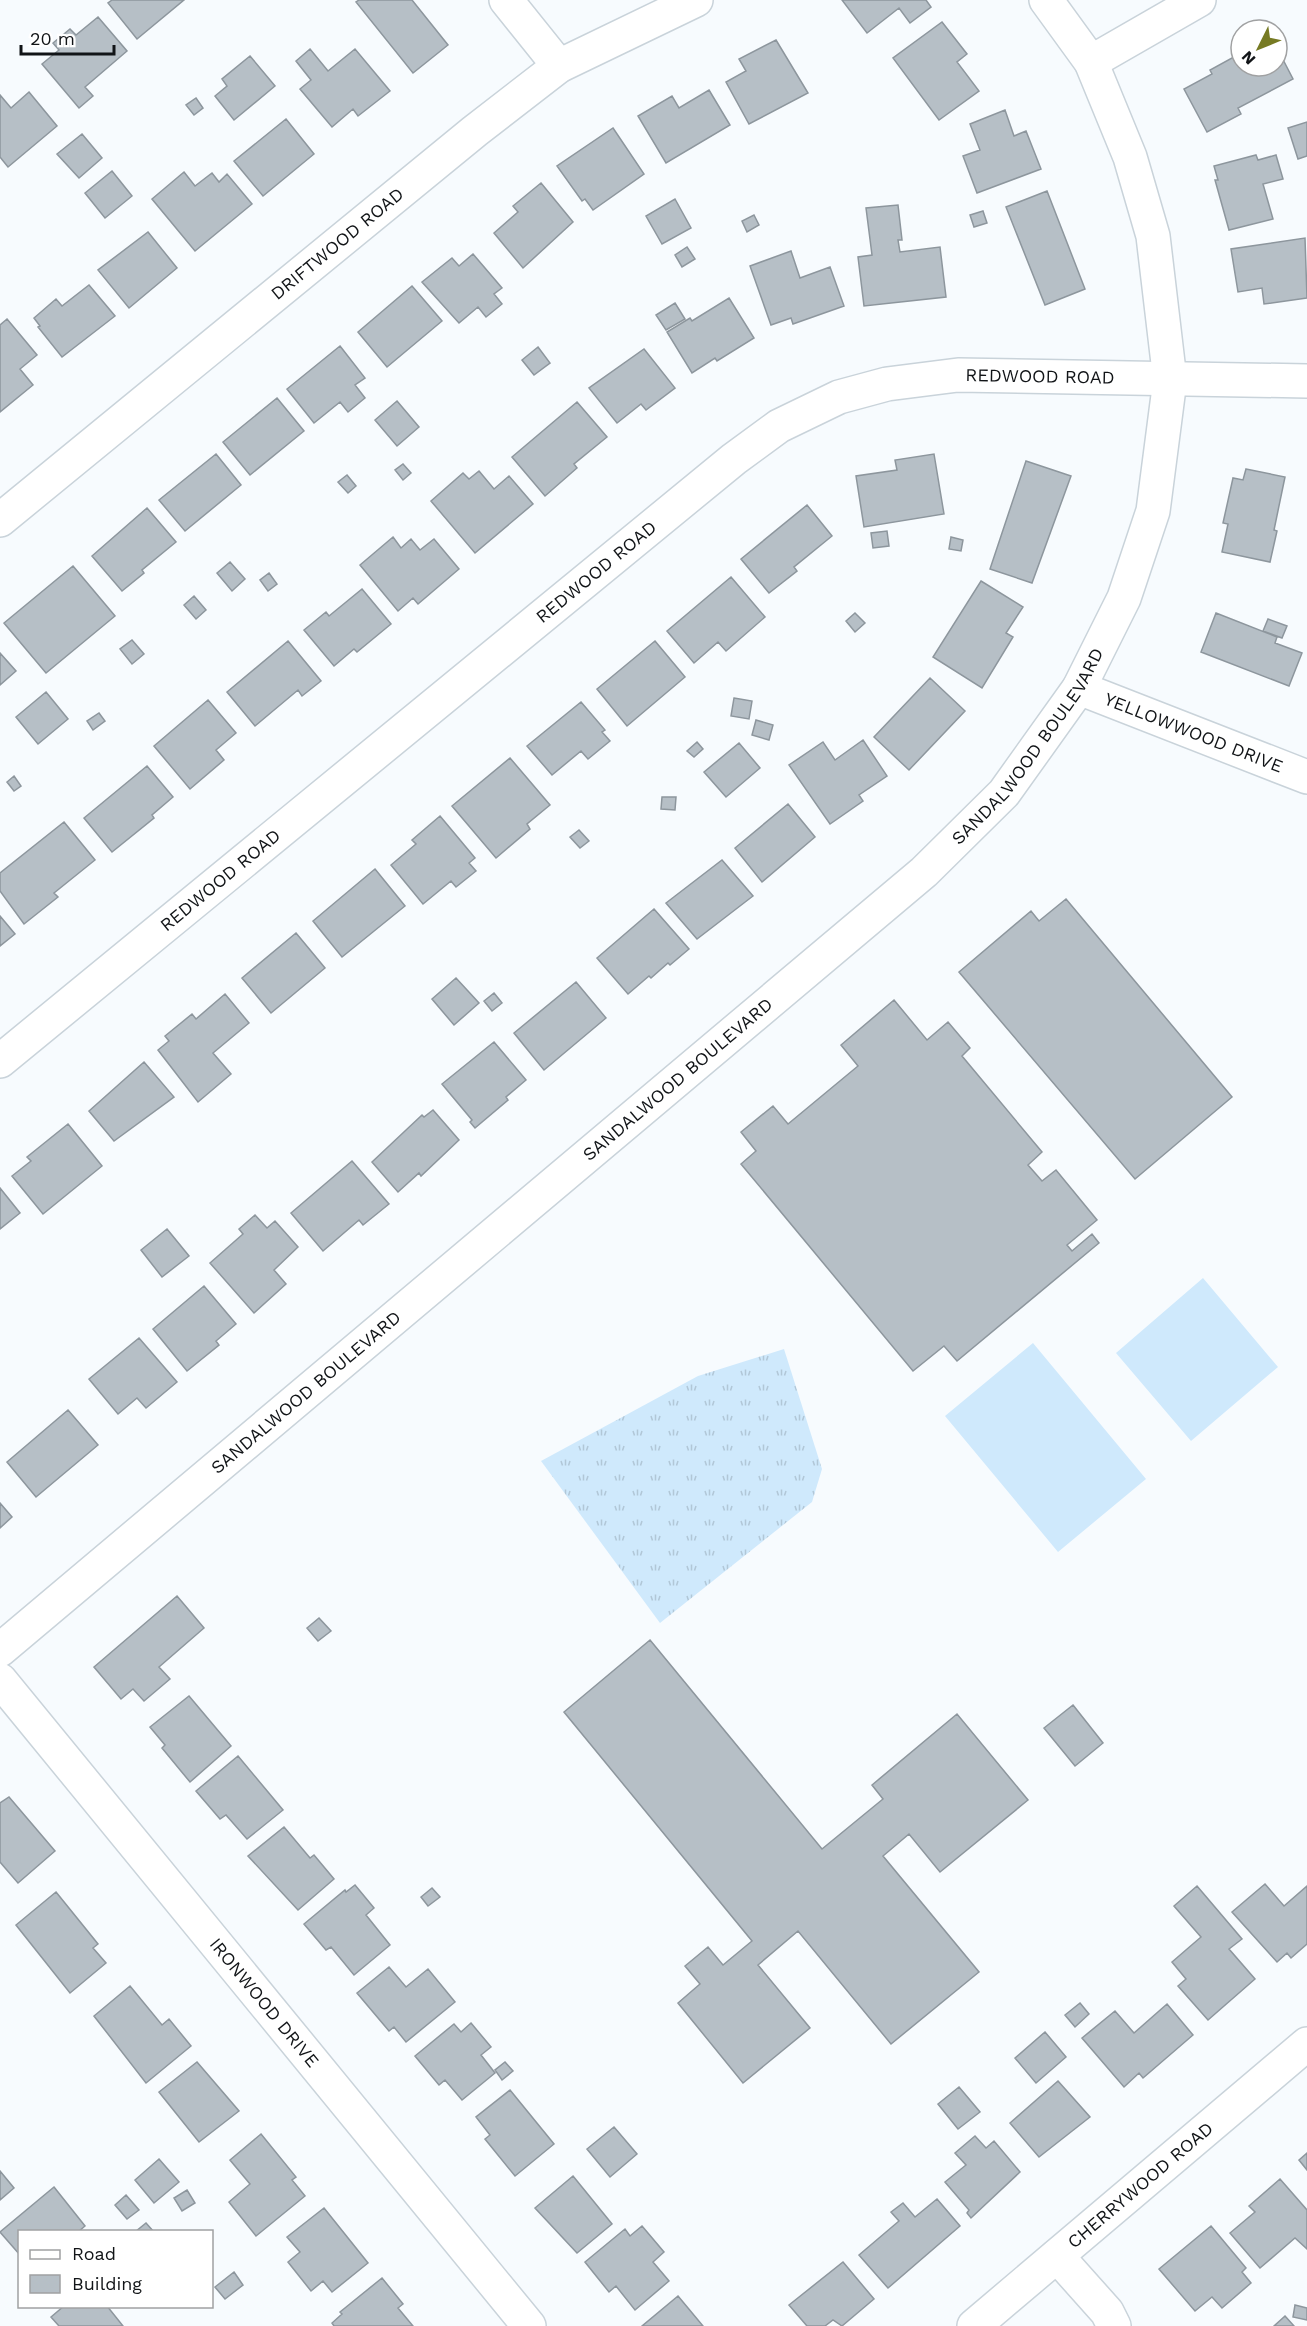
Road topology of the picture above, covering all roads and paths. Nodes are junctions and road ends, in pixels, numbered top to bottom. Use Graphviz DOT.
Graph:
graph roads {
  1 [pos="506,0"];
  2 [pos="696,0"];
  3 [pos="1046,0"];
  4 [pos="1199,0"];
  5 [pos="1091,62"];
  6 [pos="559,66"];
  7 [pos="1170,380"];
  8 [pos="1307,381"];
  9 [pos="0,520"];
  10 [pos="1079,688"];
  11 [pos="1307,777"];
  12 [pos="0,1062"];
  13 [pos="0,1650"];
  14 [pos="0,1680"];
  15 [pos="1307,2044"];
  16 [pos="1057,2256"];
  17 [pos="529,2326"];
  18 [pos="974,2326"];
  19 [pos="1114,2326"];
  1 -- 6 [label="street"];
  2 -- 6 [label="street, DRIFTWOOD ROAD"];
  3 -- 5 [label="street, SANDALWOOD BOULEVARD"];
  4 -- 5 [label="street"];
  5 -- 7 [label="street, SANDALWOOD BOULEVARD"];
  6 -- 9 [label="street, DRIFTWOOD ROAD"];
  7 -- 8 [label="street, REDWOOD ROAD"];
  7 -- 10 [label="street, SANDALWOOD BOULEVARD"];
  7 -- 12 [label="street, REDWOOD ROAD"];
  10 -- 11 [label="street, YELLOWWOOD DRIVE"];
  10 -- 13 [label="street, SANDALWOOD BOULEVARD"];
  14 -- 17 [label="street, IRONWOOD DRIVE"];
  15 -- 16 [label="street, CHERRYWOOD ROAD"];
  16 -- 18 [label="street, CHERRYWOOD ROAD"];
  16 -- 19 [label="street"];
}
